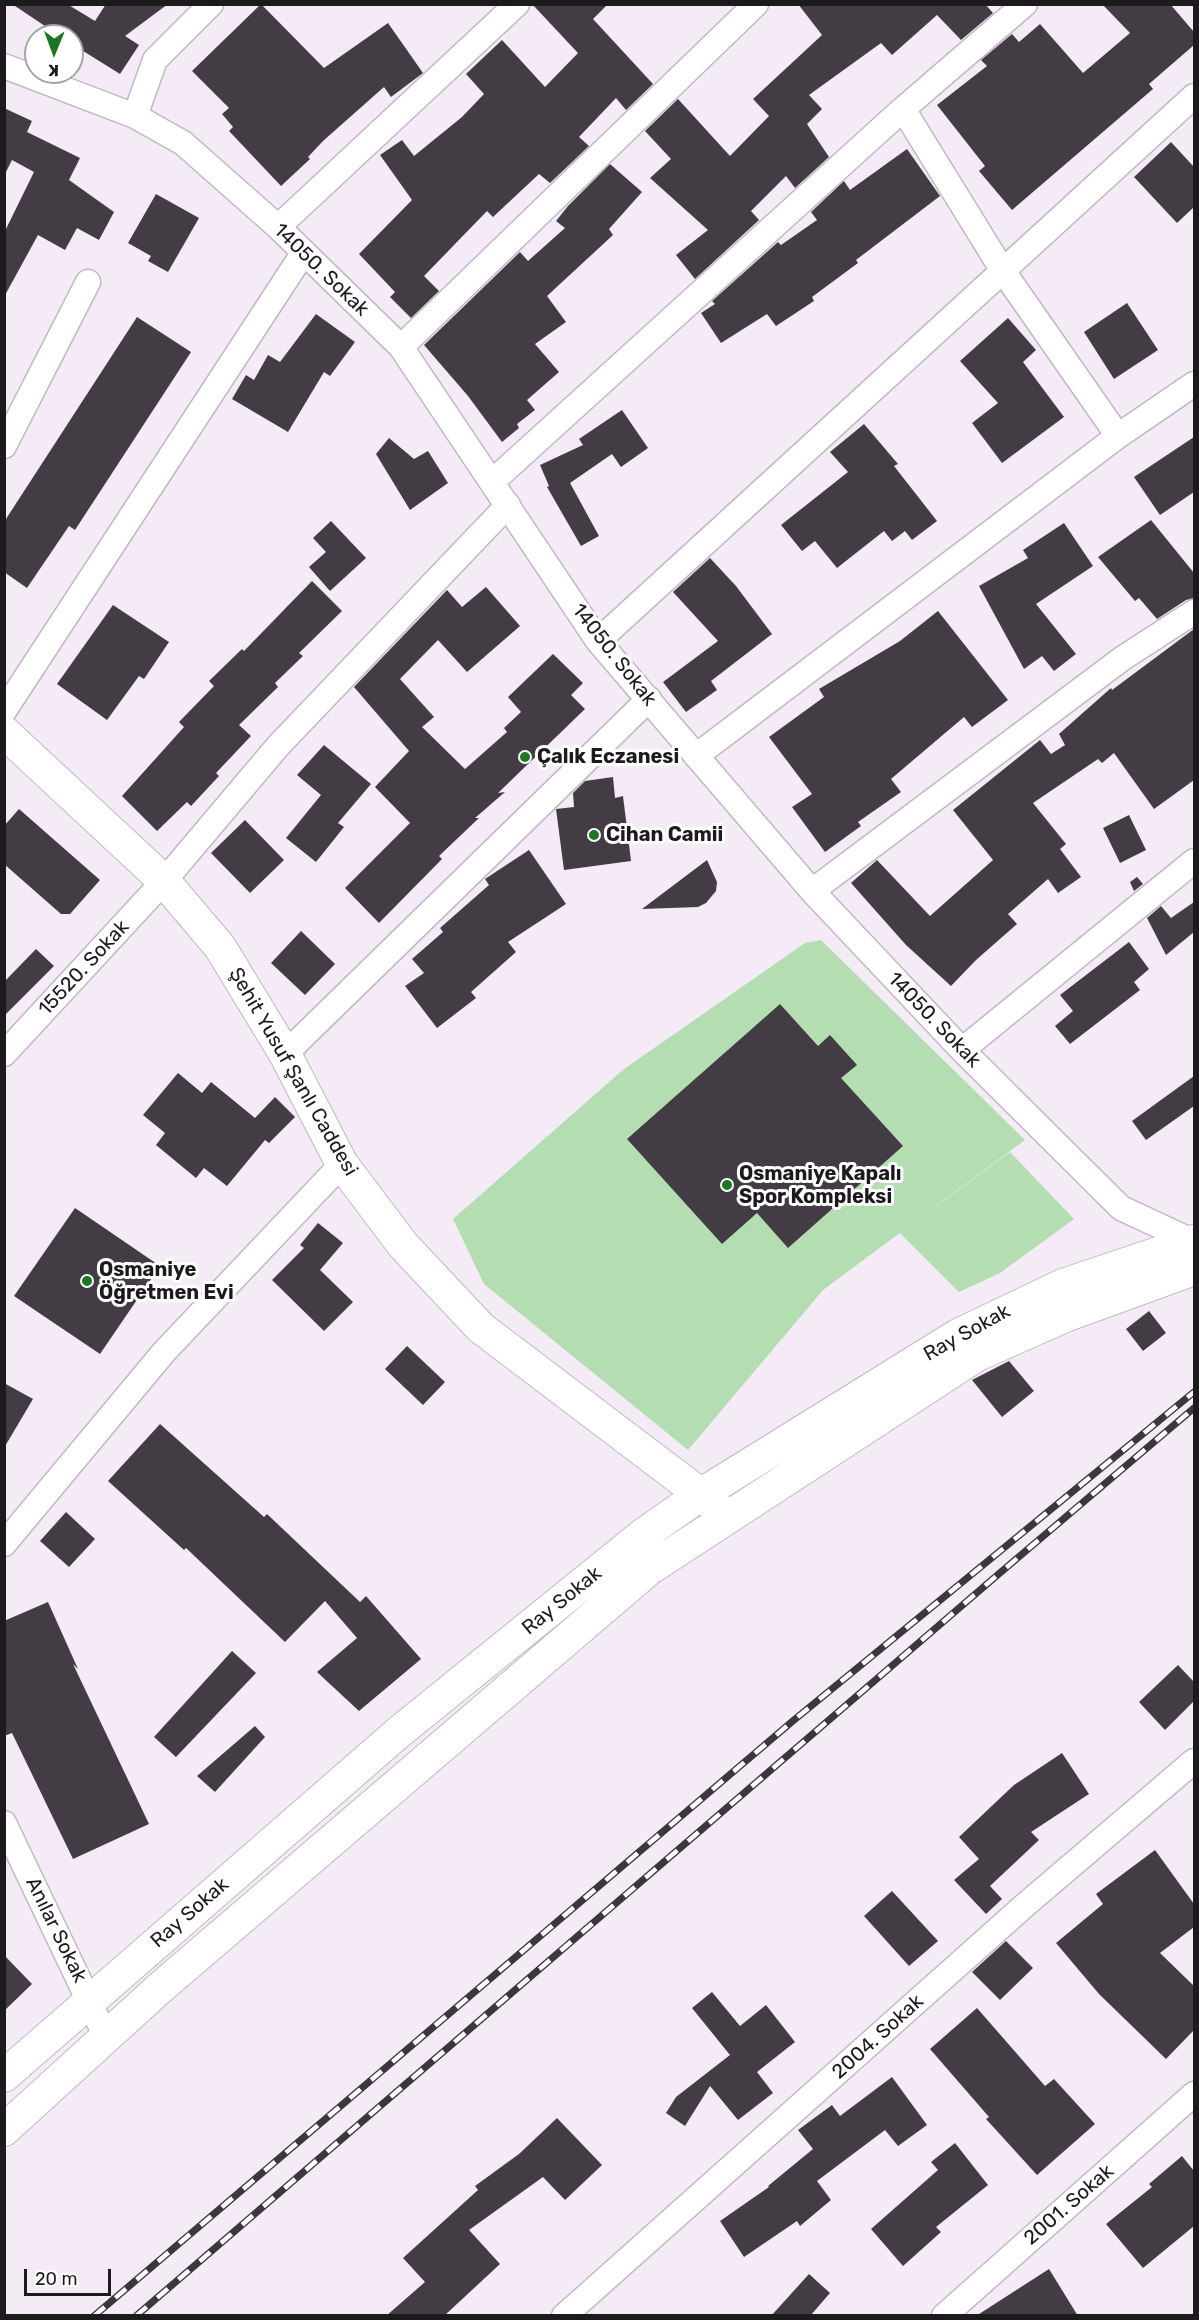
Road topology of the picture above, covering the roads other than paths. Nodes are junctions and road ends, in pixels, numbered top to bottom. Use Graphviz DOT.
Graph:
graph roads {
  1 [pos="211,4"];
  2 [pos="516,4"];
  3 [pos="756,4"];
  4 [pos="1025,4"];
  5 [pos="4,66"];
  6 [pos="1194,96"];
  7 [pos="903,109"];
  8 [pos="135,117"];
  9 [pos="278,227"];
  10 [pos="304,252"];
  11 [pos="1003,271"];
  12 [pos="87,282"];
  13 [pos="401,347"];
  14 [pos="1194,384"];
  15 [pos="1118,436"];
  16 [pos="4,446"];
  17 [pos="493,481"];
  18 [pos="508,506"];
  19 [pos="1194,612"];
  20 [pos="598,641"];
  21 [pos="648,699"];
  22 [pos="4,711"];
  23 [pos="4,732"];
  24 [pos="696,756"];
  25 [pos="1194,861"];
  26 [pos="164,881"];
  27 [pos="812,891"];
  28 [pos="962,1050"];
  29 [pos="4,1054"];
  30 [pos="285,1054"];
  31 [pos="342,1164"];
  32 [pos="1194,1248"];
  33 [pos="700,1495"];
  34 [pos="729,1515"];
  35 [pos="4,1544"];
  36 [pos="1194,1761"];
  37 [pos="4,1823"];
  38 [pos="89,2000"];
  39 [pos="106,2037"];
  40 [pos="4,2076"];
  41 [pos="1194,2094"];
  42 [pos="4,2130"];
  43 [pos="564,2316"];
  44 [pos="944,2316"];
  1 -- 8 [label="street"];
  2 -- 9 [label="street"];
  3 -- 13 [label="street"];
  4 -- 7 [label="street"];
  5 -- 8 [label="street, 14050. Sokak"];
  6 -- 11 [label="street"];
  7 -- 11 [label="street"];
  7 -- 17 [label="street"];
  8 -- 9 [label="street, 14050. Sokak"];
  9 -- 10 [label="street, 14050. Sokak"];
  10 -- 13 [label="street, 14050. Sokak"];
  10 -- 22 [label="street"];
  11 -- 15 [label="street"];
  11 -- 20 [label="street"];
  12 -- 16 [label="street"];
  13 -- 17 [label="street, 14050. Sokak"];
  14 -- 15 [label="street"];
  15 -- 24 [label="street"];
  17 -- 18 [label="street, 14050. Sokak"];
  18 -- 20 [label="street, 14050. Sokak"];
  18 -- 26 [label="street, 15520. Sokak"];
  19 -- 27 [label="street"];
  20 -- 21 [label="street, 14050. Sokak"];
  21 -- 24 [label="street, 14050. Sokak"];
  21 -- 30 [label="street"];
  23 -- 26 [label="street, Şehit Yusuf Şanlı Caddesi"];
  24 -- 27 [label="street, 14050. Sokak"];
  25 -- 28 [label="street"];
  26 -- 29 [label="street, 15520. Sokak"];
  26 -- 30 [label="street, Şehit Yusuf Şanlı Caddesi"];
  27 -- 28 [label="street, 14050. Sokak"];
  28 -- 32 [label="street, 14050. Sokak"];
  30 -- 31 [label="street, Şehit Yusuf Şanlı Caddesi"];
  31 -- 33 [label="street, Şehit Yusuf Şanlı Caddesi"];
  31 -- 35 [label="street"];
  32 -- 33 [label="street, Ray Sokak"];
  32 -- 34 [label="street"];
  33 -- 34 [label="street, Şehit Yusuf Şanlı Caddesi"];
  33 -- 38 [label="street, Ray Sokak"];
  34 -- 39 [label="street"];
  36 -- 43 [label="street, 2004. Sokak"];
  37 -- 38 [label="street, Anılar Sokak"];
  38 -- 39 [label="street, Anılar Sokak"];
  38 -- 40 [label="street, Ray Sokak"];
  39 -- 42 [label="street"];
  41 -- 44 [label="street, 2001. Sokak"];
}
